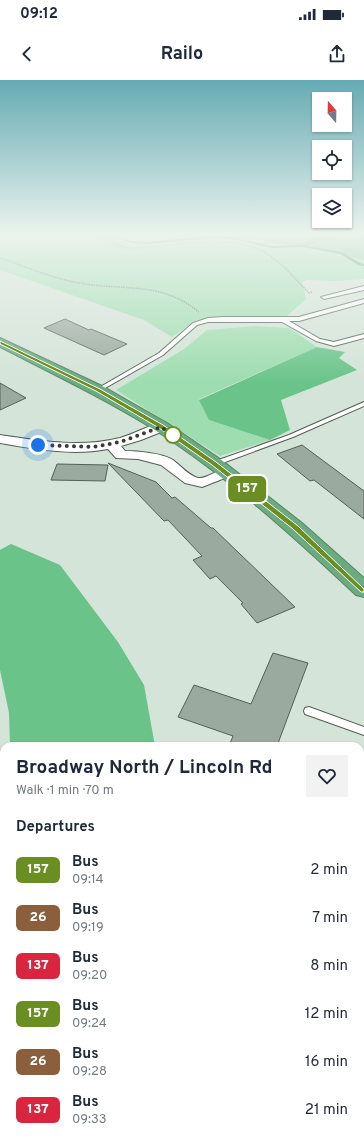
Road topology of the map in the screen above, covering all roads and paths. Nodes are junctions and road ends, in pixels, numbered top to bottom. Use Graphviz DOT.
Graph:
graph roads {
  1 [pos="78,283"];
  2 [pos="299,283"];
  3 [pos="364,288"];
  4 [pos="316,291"];
  5 [pos="324,298"];
  6 [pos="364,302"];
  7 [pos="284,319"];
  8 [pos="208,320"];
  9 [pos="364,336"];
  10 [pos="0,342"];
  11 [pos="98,390"];
  12 [pos="364,404"];
  13 [pos="161,427"];
  14 [pos="0,439"];
  15 [pos="111,444"];
  16 [pos="220,468"];
  17 [pos="364,590"];
  18 [pos="310,711"];
  19 [pos="364,730"];
  1 -- 8 [label="path"];
  2 -- 4 [label="path"];
  3 -- 5 [label="lane"];
  6 -- 7 [label="lane"];
  7 -- 8 [label="lane"];
  7 -- 9 [label="lane"];
  8 -- 11 [label="lane"];
  10 -- 11 [label="highway"];
  11 -- 13 [label="highway"];
  12 -- 16 [label="lane"];
  13 -- 15 [label="street"];
  13 -- 16 [label="highway"];
  14 -- 15 [label="street"];
  15 -- 16 [label="street"];
  16 -- 17 [label="highway"];
  18 -- 19 [label="lane"];
}
